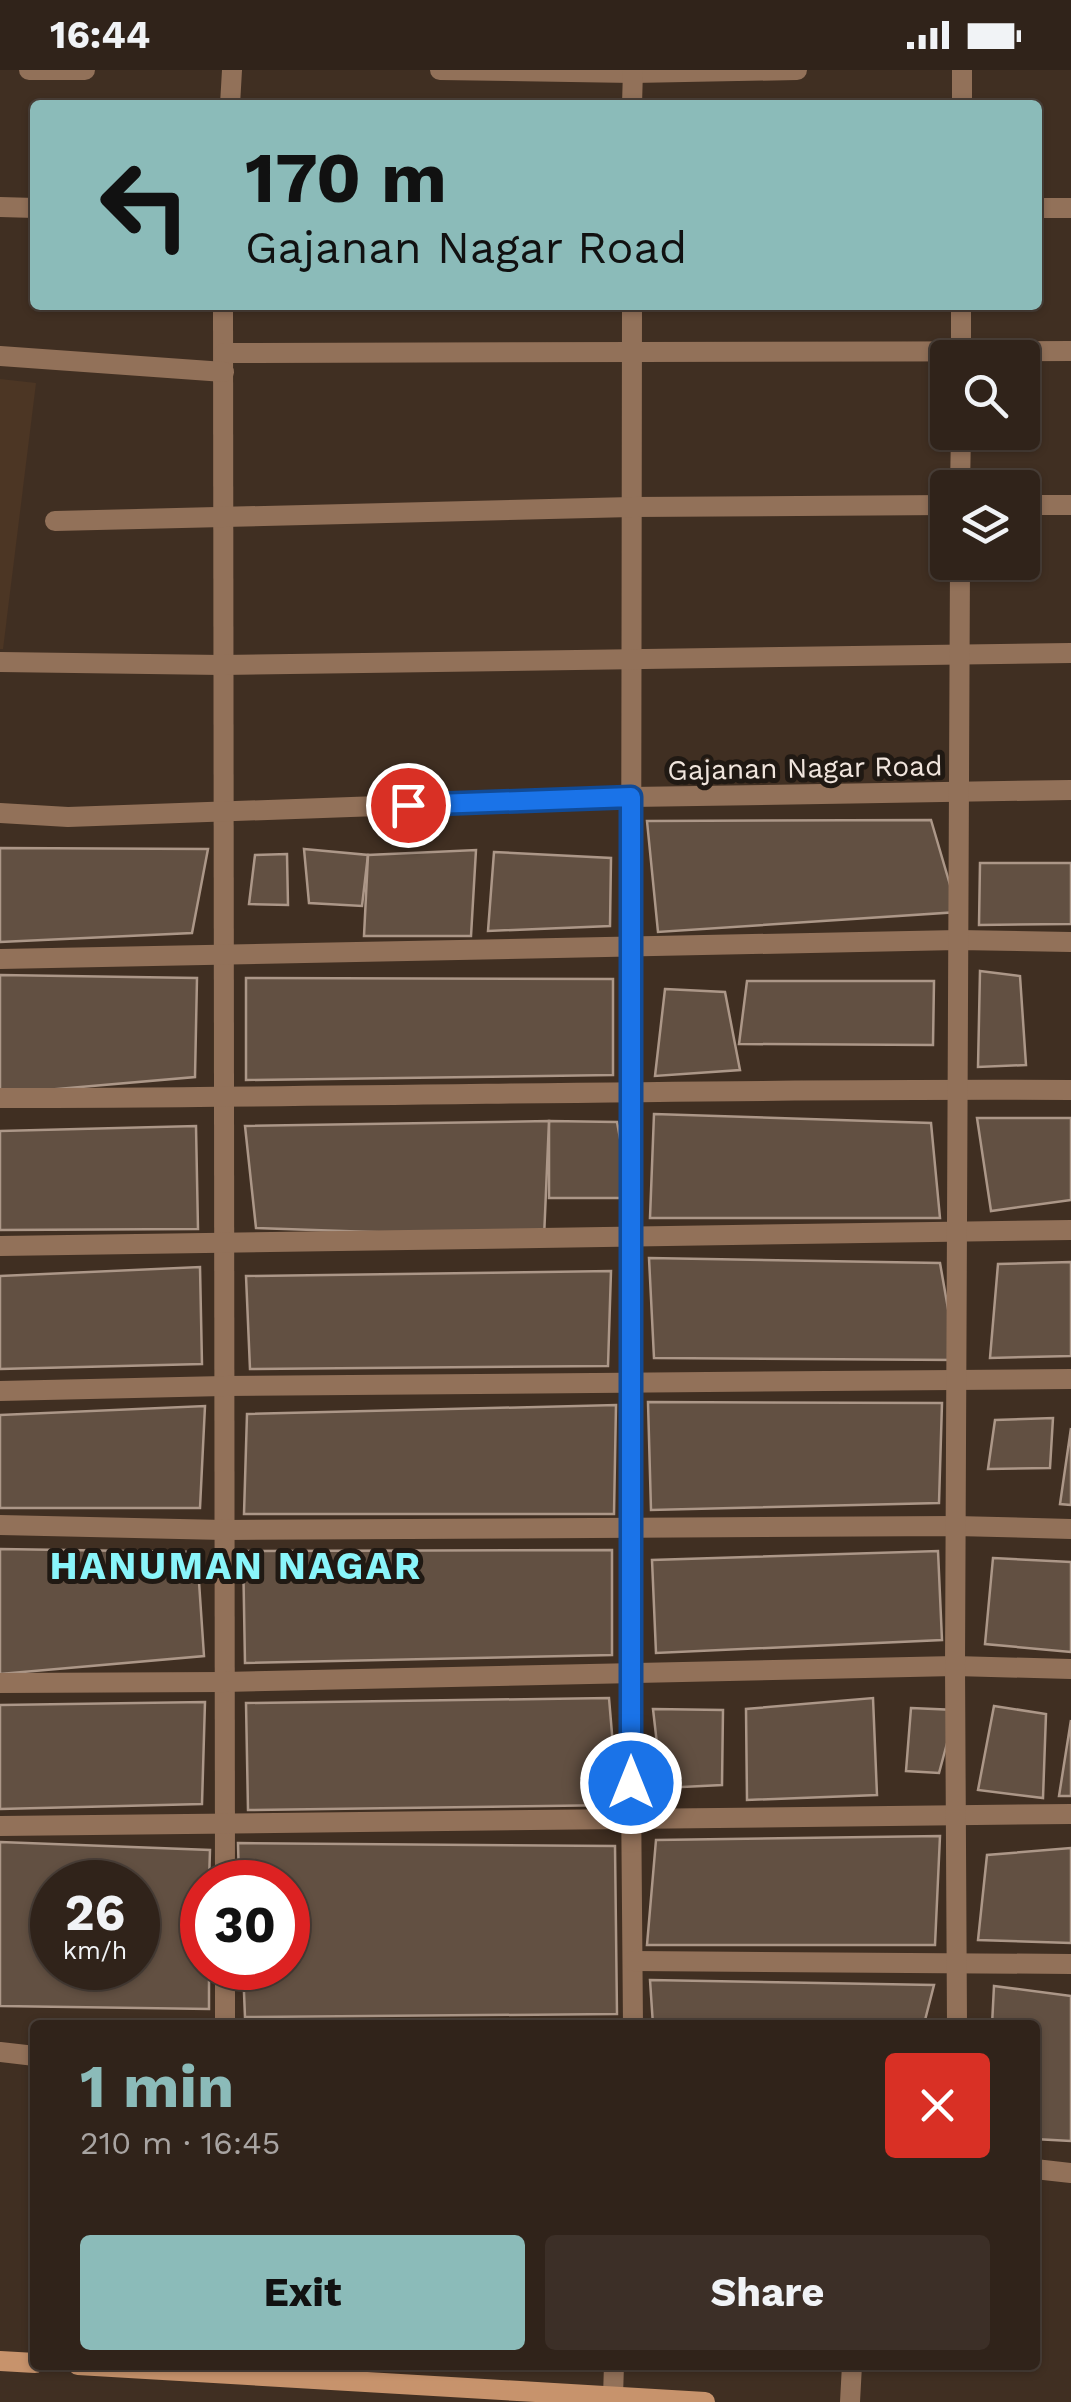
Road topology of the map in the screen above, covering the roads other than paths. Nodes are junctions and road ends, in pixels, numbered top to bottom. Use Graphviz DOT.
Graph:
graph roads {
  1 [pos="29,70"];
  2 [pos="85,70"];
  3 [pos="232,70"];
  4 [pos="440,70"];
  5 [pos="798,70"];
  6 [pos="962,70"];
  7 [pos="633,71"];
  8 [pos="230,100"];
  9 [pos="632,100"];
  10 [pos="962,100"];
  11 [pos="0,207"];
  12 [pos="30,208"];
  13 [pos="1042,208"];
  14 [pos="1071,208"];
  15 [pos="224,310"];
  16 [pos="632,310"];
  17 [pos="961,310"];
  18 [pos="961,340"];
  19 [pos="632,350"];
  20 [pos="1071,351"];
  21 [pos="1040,352"];
  22 [pos="930,355"];
  23 [pos="0,356"];
  24 [pos="224,362"];
  25 [pos="1040,505"];
  26 [pos="1071,505"];
  27 [pos="930,506"];
  28 [pos="632,507"];
  29 [pos="223,520"];
  30 [pos="56,521"];
  31 [pos="960,580"];
  32 [pos="1071,652"];
  33 [pos="960,655"];
  34 [pos="632,660"];
  35 [pos="0,662"];
  36 [pos="222,666"];
  37 [pos="1071,790"];
  38 [pos="959,793"];
  39 [pos="631,797"];
  40 [pos="222,812"];
  41 [pos="0,813"];
  42 [pos="958,940"];
  43 [pos="1071,942"];
  44 [pos="631,946"];
  45 [pos="223,954"];
  46 [pos="0,959"];
  47 [pos="958,1089"];
  48 [pos="631,1090"];
  49 [pos="1071,1090"];
  50 [pos="0,1098"];
  51 [pos="223,1098"];
  52 [pos="957,1230"];
  53 [pos="1071,1230"];
  54 [pos="631,1236"];
  55 [pos="223,1243"];
  56 [pos="0,1246"];
  57 [pos="956,1378"];
  58 [pos="1071,1379"];
  59 [pos="630,1382"];
  60 [pos="224,1386"];
  61 [pos="0,1391"];
  62 [pos="0,1526"];
  63 [pos="956,1526"];
  64 [pos="630,1528"];
  65 [pos="1071,1529"];
  66 [pos="224,1530"];
  67 [pos="955,1666"];
  68 [pos="1071,1669"];
  69 [pos="630,1673"];
  70 [pos="0,1682"];
  71 [pos="224,1682"];
  72 [pos="1071,1814"];
  73 [pos="956,1816"];
  74 [pos="632,1820"];
  75 [pos="0,1826"];
  76 [pos="224,1826"];
  77 [pos="224,1860"];
  78 [pos="633,1961"];
  79 [pos="957,1964"];
  80 [pos="1071,1964"];
  81 [pos="225,1990"];
  82 [pos="225,2020"];
  83 [pos="633,2020"];
  84 [pos="957,2020"];
  85 [pos="0,2052"];
  86 [pos="30,2055"];
  87 [pos="1040,2170"];
  88 [pos="1071,2173"];
  89 [pos="0,2360"];
  90 [pos="30,2362"];
  91 [pos="171,2370"];
  92 [pos="614,2370"];
  93 [pos="852,2370"];
  94 [pos="613,2396"];
  95 [pos="705,2402"];
  96 [pos="850,2402"];
  1 -- 2 [label="street"];
  3 -- 8 [label="street"];
  4 -- 7 [label="street"];
  5 -- 7 [label="street"];
  6 -- 10 [label="street"];
  7 -- 9 [label="street"];
  11 -- 12 [label="street"];
  13 -- 14 [label="street"];
  15 -- 24 [label="street"];
  16 -- 19 [label="street"];
  17 -- 18 [label="street"];
  19 -- 22 [label="street"];
  19 -- 24 [label="street"];
  19 -- 28 [label="street"];
  20 -- 21 [label="street"];
  23 -- 24 [label="street"];
  24 -- 29 [label="street"];
  25 -- 26 [label="street"];
  27 -- 28 [label="street"];
  28 -- 29 [label="street"];
  28 -- 34 [label="street"];
  29 -- 30 [label="street"];
  29 -- 36 [label="street"];
  31 -- 33 [label="street"];
  32 -- 33 [label="street"];
  33 -- 34 [label="street"];
  33 -- 38 [label="street"];
  34 -- 36 [label="street"];
  34 -- 39 [label="street"];
  35 -- 36 [label="street"];
  36 -- 40 [label="street"];
  37 -- 38 [label="street, Gajanan Nagar Road"];
  38 -- 39 [label="street, Gajanan Nagar Road"];
  38 -- 42 [label="street"];
  39 -- 40 [label="street, Gajanan Nagar Road"];
  39 -- 44 [label="street"];
  40 -- 41 [label="street, Gajanan Nagar Road"];
  40 -- 45 [label="street"];
  42 -- 43 [label="street"];
  42 -- 44 [label="street"];
  42 -- 47 [label="street"];
  44 -- 45 [label="street"];
  44 -- 48 [label="street"];
  45 -- 46 [label="street"];
  45 -- 51 [label="street"];
  47 -- 48 [label="street"];
  47 -- 49 [label="street"];
  47 -- 52 [label="street"];
  48 -- 51 [label="street"];
  48 -- 54 [label="street"];
  50 -- 51 [label="street"];
  51 -- 55 [label="street"];
  52 -- 53 [label="street"];
  52 -- 54 [label="street"];
  52 -- 57 [label="street"];
  54 -- 55 [label="street"];
  54 -- 59 [label="street"];
  55 -- 56 [label="street"];
  55 -- 60 [label="street"];
  57 -- 58 [label="street"];
  57 -- 59 [label="street"];
  57 -- 63 [label="street"];
  59 -- 60 [label="street"];
  59 -- 64 [label="street"];
  60 -- 61 [label="street"];
  60 -- 66 [label="street"];
  62 -- 66 [label="street"];
  63 -- 64 [label="street"];
  63 -- 65 [label="street"];
  63 -- 67 [label="street"];
  64 -- 66 [label="street"];
  64 -- 69 [label="street"];
  66 -- 71 [label="street"];
  67 -- 68 [label="street"];
  67 -- 69 [label="street"];
  67 -- 73 [label="street"];
  69 -- 71 [label="street"];
  69 -- 74 [label="street"];
  70 -- 71 [label="street"];
  71 -- 76 [label="street"];
  72 -- 73 [label="street"];
  73 -- 74 [label="street"];
  73 -- 79 [label="street"];
  74 -- 76 [label="street"];
  74 -- 78 [label="street"];
  75 -- 76 [label="street"];
  76 -- 77 [label="street"];
  78 -- 79 [label="street"];
  78 -- 83 [label="street"];
  79 -- 80 [label="street"];
  79 -- 84 [label="street"];
  81 -- 82 [label="street"];
  85 -- 86 [label="street"];
  87 -- 88 [label="street"];
  89 -- 90 [label="main road"];
  91 -- 94 [label="main road"];
  92 -- 94 [label="street"];
  93 -- 96 [label="street"];
  94 -- 95 [label="main road"];
}
